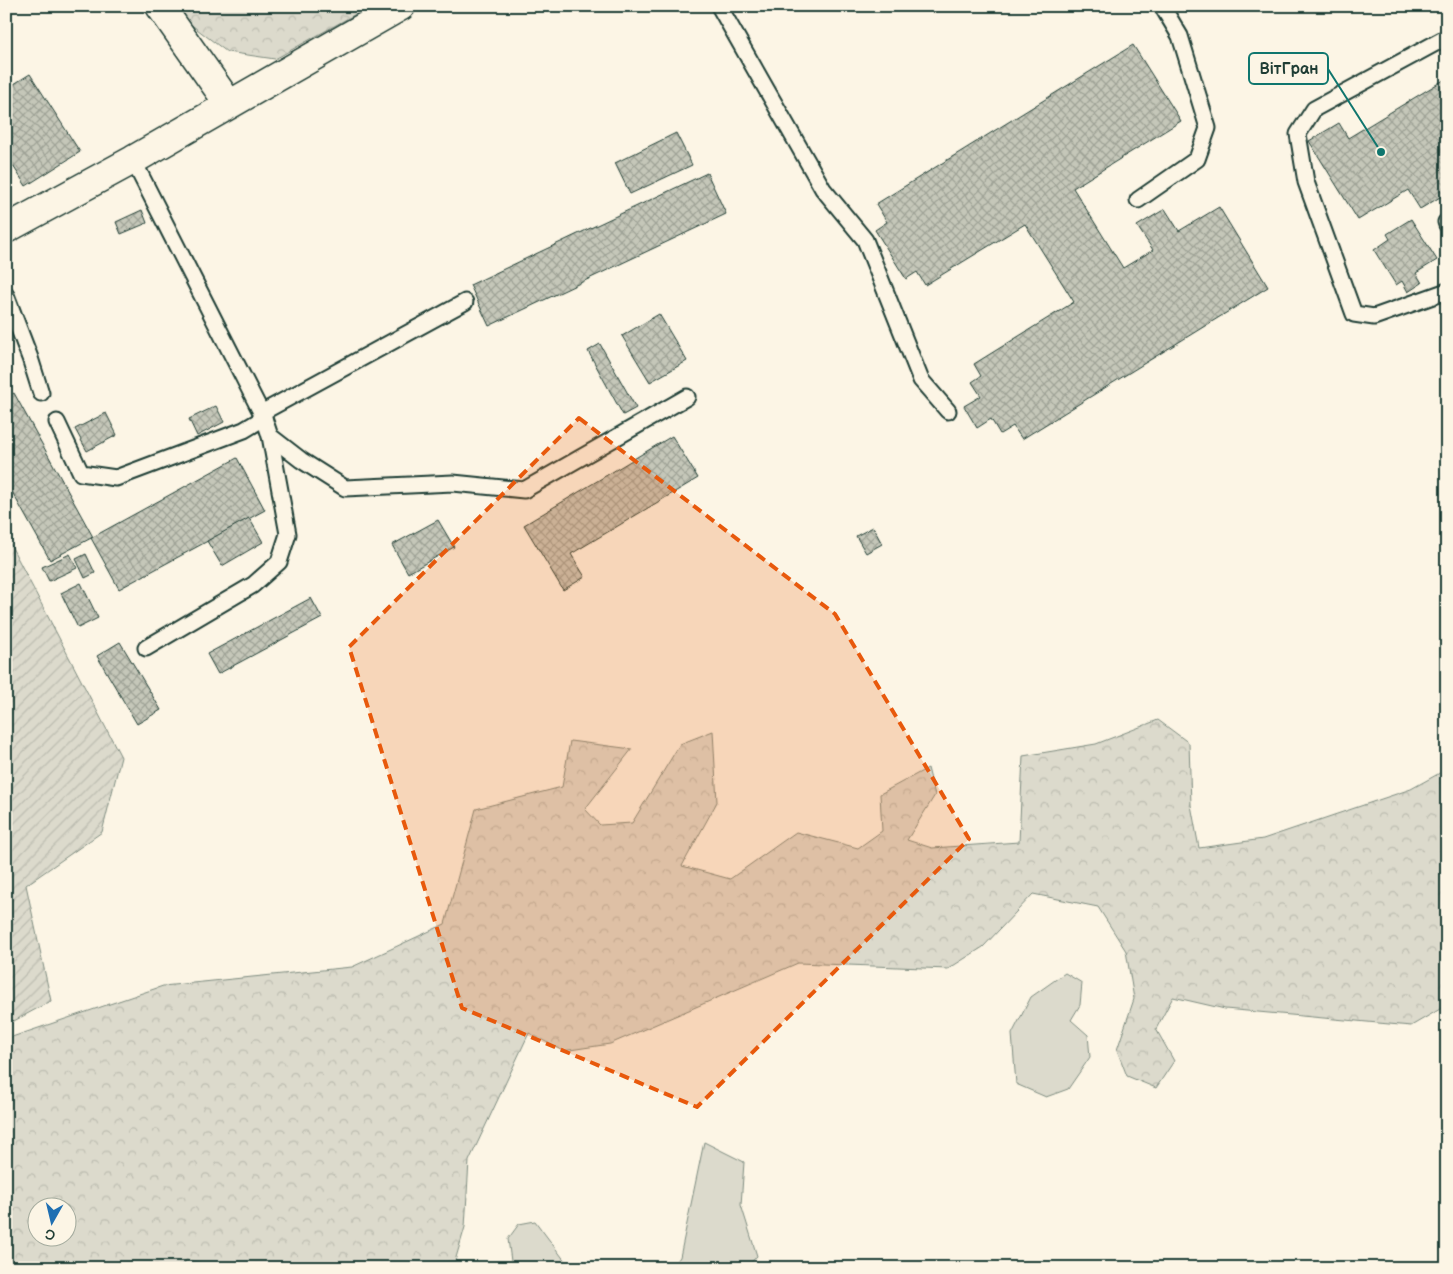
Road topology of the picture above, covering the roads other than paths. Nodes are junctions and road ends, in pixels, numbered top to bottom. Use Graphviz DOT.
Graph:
graph roads {
  1 [pos="160,6"];
  2 [pos="400,6"];
  3 [pos="718,6"];
  4 [pos="1162,6"];
  5 [pos="1447,37"];
  6 [pos="229,104"];
  7 [pos="133,160"];
  8 [pos="1138,200"];
  9 [pos="6,229"];
  10 [pos="1447,291"];
  11 [pos="6,295"];
  12 [pos="465,302"];
  13 [pos="41,393"];
  14 [pos="687,397"];
  15 [pos="948,411"];
  16 [pos="262,416"];
  17 [pos="57,422"];
  18 [pos="270,436"];
  19 [pos="146,648"];
  1 -- 6 [label="street"];
  2 -- 6 [label="street"];
  3 -- 15 [label="lane"];
  4 -- 8 [label="lane"];
  5 -- 10 [label="lane"];
  6 -- 7 [label="street"];
  7 -- 9 [label="street"];
  7 -- 16 [label="lane"];
  11 -- 13 [label="lane"];
  12 -- 16 [label="lane"];
  14 -- 18 [label="lane"];
  16 -- 17 [label="lane"];
  16 -- 18 [label="lane"];
  18 -- 19 [label="lane"];
}
